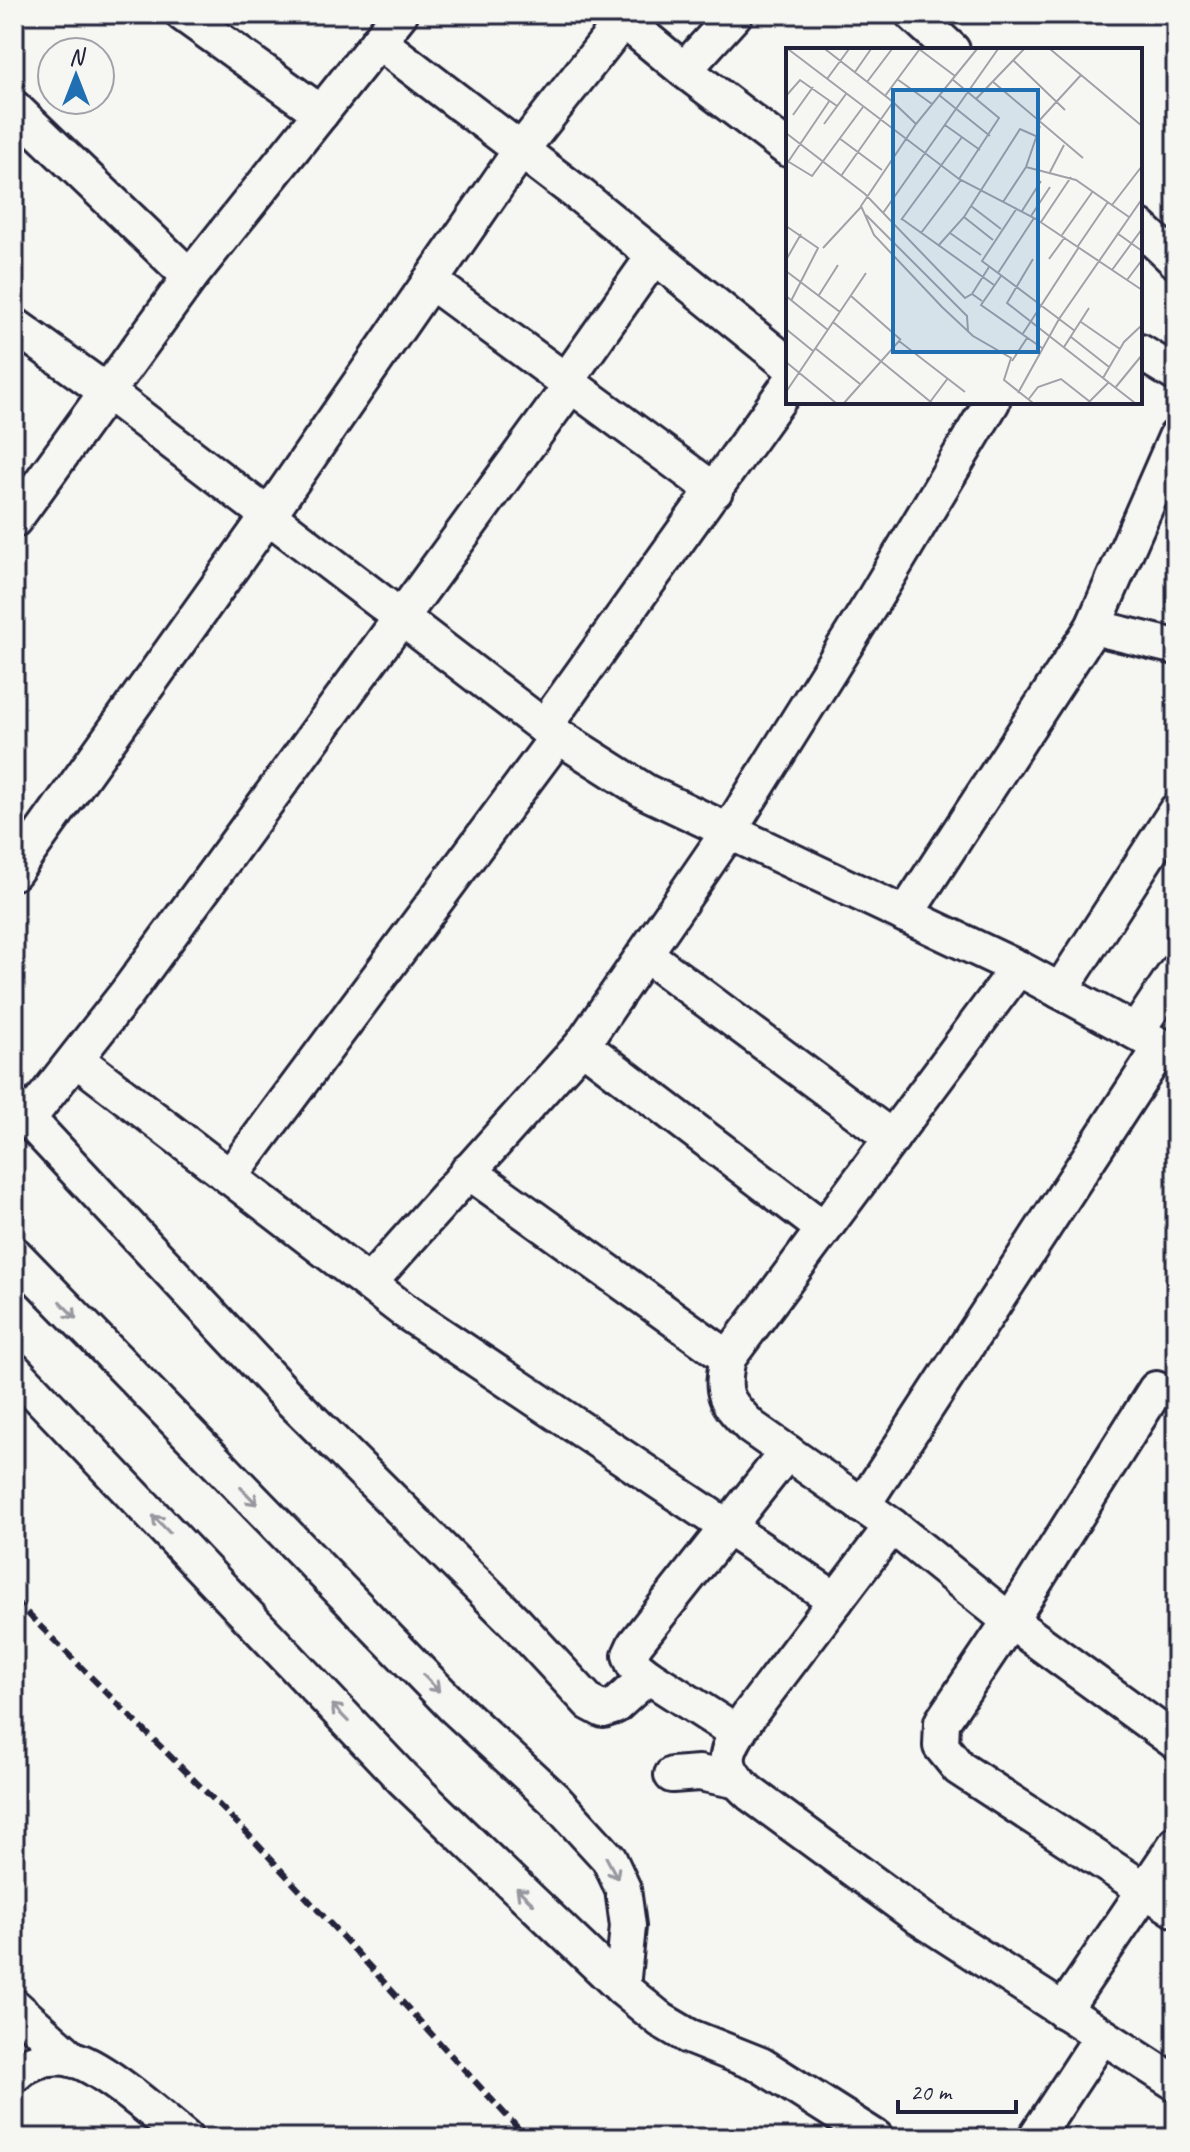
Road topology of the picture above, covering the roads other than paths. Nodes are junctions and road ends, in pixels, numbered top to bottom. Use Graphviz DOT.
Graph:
graph roads {
  1 [pos="183,14"];
  2 [pos="400,14"];
  3 [pos="735,14"];
  4 [pos="913,14"];
  5 [pos="623,16"];
  6 [pos="378,41"];
  7 [pos="950,48"];
  8 [pos="684,70"];
  9 [pos="14,108"];
  10 [pos="321,113"];
  11 [pos="786,147"];
  12 [pos="521,150"];
  13 [pos="1142,229"];
  14 [pos="654,256"];
  15 [pos="1176,261"];
  16 [pos="190,277"];
  17 [pos="430,281"];
  18 [pos="14,325"];
  19 [pos="1142,353"];
  20 [pos="786,362"];
  21 [pos="1176,374"];
  22 [pos="568,383"];
  23 [pos="786,389"];
  24 [pos="107,392"];
  25 [pos="991,404"];
  26 [pos="1176,437"];
  27 [pos="715,491"];
  28 [pos="268,516"];
  29 [pos="14,520"];
  30 [pos="400,618"];
  31 [pos="1093,627"];
  32 [pos="1176,647"];
  33 [pos="551,732"];
  34 [pos="1176,811"];
  35 [pos="729,831"];
  36 [pos="14,872"];
  37 [pos="905,915"];
  38 [pos="645,954"];
  39 [pos="1018,968"];
  40 [pos="1176,972"];
  41 [pos="1060,991"];
  42 [pos="1158,1044"];
  43 [pos="582,1045"];
  44 [pos="76,1059"];
  45 [pos="21,1112"];
  46 [pos="892,1138"];
  47 [pos="468,1171"];
  48 [pos="230,1177"];
  49 [pos="824,1229"];
  50 [pos="14,1254"];
  51 [pos="369,1283"];
  52 [pos="728,1358"];
  53 [pos="14,1370"];
  54 [pos="1156,1389"];
  55 [pos="787,1452"];
  56 [pos="862,1506"];
  57 [pos="892,1526"];
  58 [pos="729,1527"];
  59 [pos="836,1600"];
  60 [pos="1010,1621"];
  61 [pos="648,1676"];
  62 [pos="737,1733"];
  63 [pos="1176,1742"];
  64 [pos="672,1775"];
  65 [pos="734,1780"];
  66 [pos="1176,1844"];
  67 [pos="1147,1890"];
  68 [pos="1176,1910"];
  69 [pos="622,1988"];
  70 [pos="14,2006"];
  71 [pos="1063,2011"];
  72 [pos="1102,2036"];
  73 [pos="74,2060"];
  74 [pos="14,2075"];
  75 [pos="1176,2083"];
  76 [pos="185,2138"];
  77 [pos="876,2138"];
  78 [pos="1035,2138"];
  1 -- 10 [label="street"];
  2 -- 6 [label="street"];
  3 -- 8 [label="street"];
  4 -- 7 [label="street"];
  5 -- 8 [label="street"];
  5 -- 12 [label="street"];
  6 -- 10 [label="street"];
  6 -- 12 [label="street"];
  8 -- 11 [label="street"];
  9 -- 16 [label="street"];
  10 -- 16 [label="street"];
  12 -- 14 [label="street"];
  12 -- 17 [label="street"];
  13 -- 15 [label="street"];
  14 -- 20 [label="street"];
  14 -- 22 [label="street"];
  16 -- 24 [label="street"];
  17 -- 22 [label="street"];
  17 -- 28 [label="street"];
  18 -- 24 [label="street"];
  19 -- 21 [label="street"];
  22 -- 27 [label="street"];
  22 -- 30 [label="street"];
  23 -- 27 [label="street"];
  24 -- 28 [label="street"];
  24 -- 29 [label="street"];
  25 -- 35 [label="street"];
  26 -- 31 [label="street"];
  27 -- 33 [label="street"];
  28 -- 30 [label="street"];
  28 -- 36 [label="street"];
  30 -- 33 [label="street"];
  30 -- 44 [label="street"];
  31 -- 32 [label="street"];
  31 -- 37 [label="street"];
  33 -- 35 [label="street"];
  33 -- 48 [label="street"];
  34 -- 41 [label="street"];
  35 -- 37 [label="street"];
  35 -- 38 [label="street"];
  37 -- 39 [label="street"];
  38 -- 43 [label="street"];
  38 -- 46 [label="street"];
  39 -- 41 [label="street"];
  39 -- 46 [label="street"];
  40 -- 42 [label="street"];
  41 -- 42 [label="street"];
  42 -- 56 [label="street"];
  43 -- 47 [label="street"];
  43 -- 49 [label="street"];
  44 -- 45 [label="street"];
  44 -- 48 [label="street"];
  45 -- 61 [label="street"];
  46 -- 49 [label="street"];
  47 -- 51 [label="street"];
  47 -- 52 [label="street"];
  48 -- 51 [label="street"];
  49 -- 52 [label="street"];
  50 -- 69 [label="street, one-way"];
  51 -- 58 [label="street"];
  52 -- 55 [label="street"];
  69 -- 53 [label="street, one-way"];
  54 -- 60 [label="street"];
  55 -- 56 [label="street"];
  55 -- 58 [label="street"];
  56 -- 57 [label="street"];
  57 -- 59 [label="street"];
  57 -- 60 [label="street"];
  58 -- 59 [label="street"];
  58 -- 61 [label="street"];
  59 -- 62 [label="street"];
  60 -- 63 [label="street"];
  60 -- 67 [label="street"];
  61 -- 62 [label="street"];
  62 -- 65 [label="street"];
  64 -- 65 [label="street"];
  65 -- 71 [label="street"];
  66 -- 67 [label="street"];
  67 -- 68 [label="street"];
  67 -- 71 [label="street"];
  69 -- 77 [label="street"];
  70 -- 73 [label="street"];
  71 -- 72 [label="street"];
  72 -- 75 [label="street"];
  72 -- 78 [label="street"];
  73 -- 74 [label="street"];
  73 -- 76 [label="street"];
}
